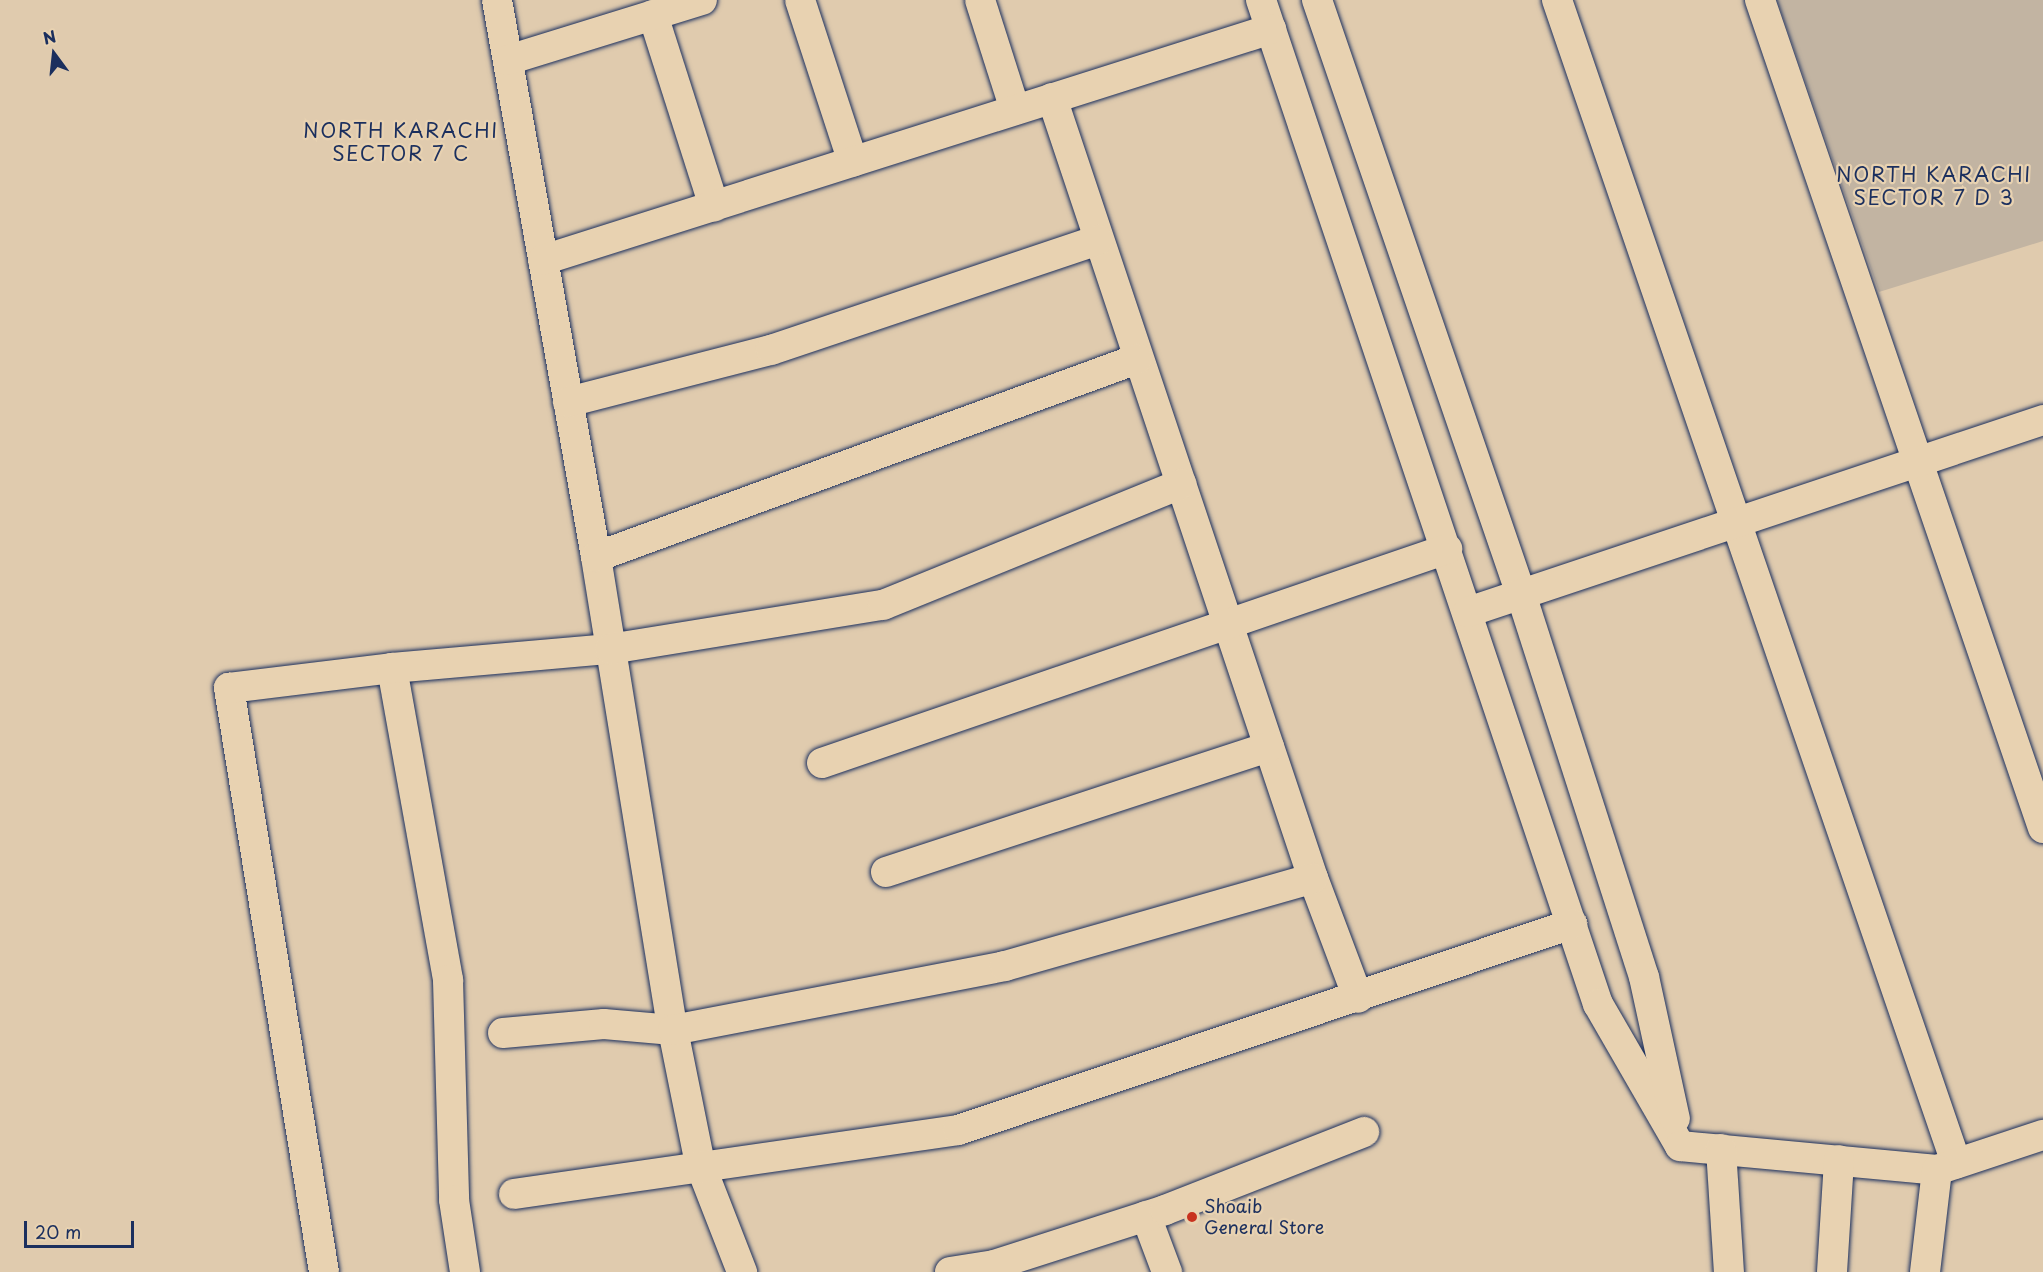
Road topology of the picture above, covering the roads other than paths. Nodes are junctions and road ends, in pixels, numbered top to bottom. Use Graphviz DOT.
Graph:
graph roads {
  1 [pos="497,0"];
  2 [pos="702,0"];
  3 [pos="800,0"];
  4 [pos="980,0"];
  5 [pos="1261,0"];
  6 [pos="1317,0"];
  7 [pos="1557,0"];
  8 [pos="1760,0"];
  9 [pos="653,15"];
  10 [pos="1271,29"];
  11 [pos="508,60"];
  12 [pos="1052,98"];
  13 [pos="1015,110"];
  14 [pos="853,162"];
  15 [pos="714,206"];
  16 [pos="1098,240"];
  17 [pos="543,260"];
  18 [pos="1137,359"];
  19 [pos="568,402"];
  20 [pos="2043,420"];
  21 [pos="1920,461"];
  22 [pos="1181,484"];
  23 [pos="1736,520"];
  24 [pos="1447,549"];
  25 [pos="596,557"];
  26 [pos="1521,594"];
  27 [pos="1468,612"];
  28 [pos="1228,624"];
  29 [pos="610,650"];
  30 [pos="392,668"];
  31 [pos="1269,747"];
  32 [pos="822,763"];
  33 [pos="2043,828"];
  34 [pos="886,872"];
  35 [pos="1313,878"];
  36 [pos="1572,924"];
  37 [pos="1358,999"];
  38 [pos="673,1030"];
  39 [pos="503,1033"];
  40 [pos="1364,1132"];
  41 [pos="2043,1135"];
  42 [pos="1680,1146"];
  43 [pos="1721,1149"];
  44 [pos="1839,1161"];
  45 [pos="700,1164"];
  46 [pos="1946,1166"];
  47 [pos="514,1194"];
  48 [pos="1146,1216"];
  49 [pos="1053,1259"];
  50 [pos="324,1272"];
  51 [pos="465,1272"];
  52 [pos="742,1272"];
  53 [pos="950,1272"];
  54 [pos="1167,1272"];
  55 [pos="1728,1272"];
  56 [pos="1832,1272"];
  57 [pos="1925,1272"];
  1 -- 11 [label="street"];
  2 -- 9 [label="street"];
  3 -- 14 [label="street"];
  4 -- 13 [label="street"];
  5 -- 10 [label="street"];
  6 -- 26 [label="street"];
  7 -- 23 [label="street"];
  8 -- 21 [label="street"];
  9 -- 11 [label="street"];
  9 -- 15 [label="street"];
  10 -- 12 [label="street"];
  10 -- 24 [label="street"];
  11 -- 17 [label="street"];
  12 -- 13 [label="street"];
  12 -- 16 [label="street"];
  13 -- 14 [label="street"];
  14 -- 15 [label="street"];
  15 -- 17 [label="street"];
  16 -- 18 [label="street"];
  16 -- 19 [label="street"];
  17 -- 19 [label="street"];
  18 -- 22 [label="street"];
  18 -- 25 [label="street"];
  19 -- 25 [label="street"];
  20 -- 21 [label="street"];
  21 -- 23 [label="street"];
  21 -- 33 [label="street"];
  22 -- 28 [label="street"];
  22 -- 29 [label="street"];
  23 -- 26 [label="street"];
  23 -- 46 [label="street"];
  24 -- 27 [label="street"];
  24 -- 28 [label="street"];
  25 -- 29 [label="street"];
  26 -- 27 [label="street"];
  26 -- 42 [label="street"];
  27 -- 36 [label="street"];
  28 -- 31 [label="street"];
  28 -- 32 [label="street"];
  29 -- 30 [label="street"];
  29 -- 38 [label="street"];
  30 -- 50 [label="street"];
  30 -- 51 [label="street"];
  31 -- 34 [label="street"];
  31 -- 35 [label="street"];
  35 -- 37 [label="street"];
  35 -- 38 [label="street"];
  36 -- 37 [label="street"];
  36 -- 42 [label="street"];
  37 -- 45 [label="street"];
  38 -- 39 [label="street"];
  38 -- 45 [label="street"];
  40 -- 48 [label="street"];
  41 -- 46 [label="street"];
  42 -- 43 [label="street"];
  43 -- 44 [label="street"];
  43 -- 55 [label="street"];
  44 -- 46 [label="street"];
  44 -- 56 [label="street"];
  45 -- 47 [label="street"];
  45 -- 52 [label="street"];
  46 -- 57 [label="street"];
  48 -- 49 [label="street"];
  48 -- 54 [label="street"];
  49 -- 53 [label="street"];
}
